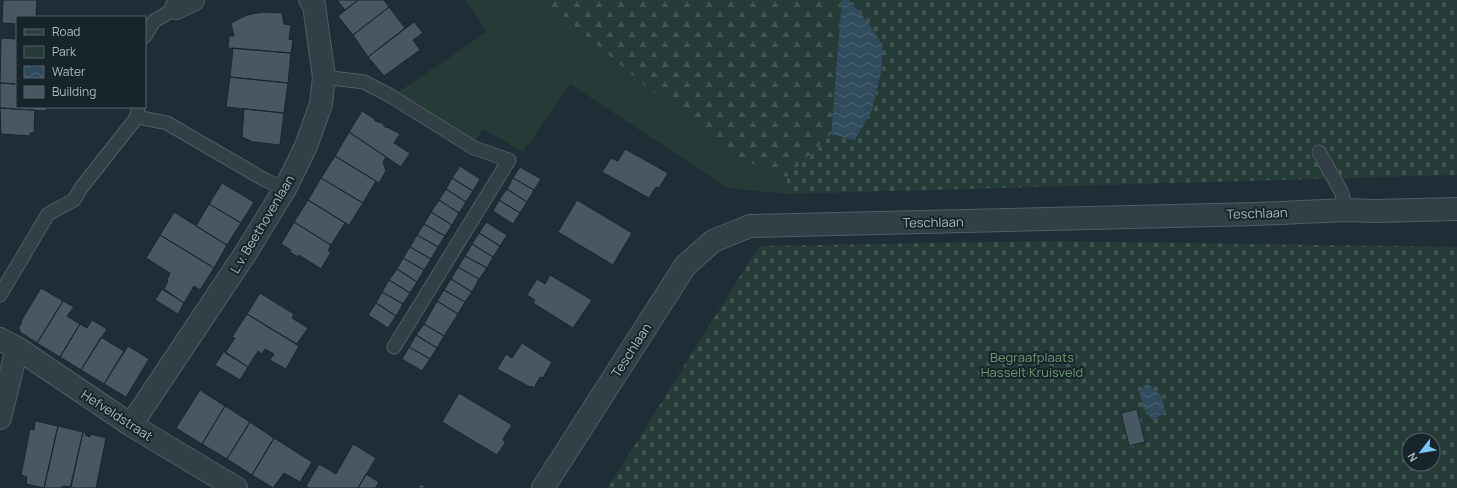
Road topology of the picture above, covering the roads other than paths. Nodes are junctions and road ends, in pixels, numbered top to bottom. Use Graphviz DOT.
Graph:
graph roads {
  1 [pos="310,0"];
  2 [pos="184,4"];
  3 [pos="146,34"];
  4 [pos="324,77"];
  5 [pos="137,112"];
  6 [pos="1319,152"];
  7 [pos="286,189"];
  8 [pos="1457,209"];
  9 [pos="1346,210"];
  10 [pos="0,296"];
  11 [pos="9,344"];
  12 [pos="394,347"];
  13 [pos="0,418"];
  14 [pos="131,425"];
  15 [pos="236,488"];
  16 [pos="543,488"];
  1 -- 4 [label="street, L.v. Beethovenlaan"];
  2 -- 3 [label="lane"];
  4 -- 7 [label="street, L.v. Beethovenlaan"];
  4 -- 12 [label="lane"];
  5 -- 7 [label="lane"];
  5 -- 10 [label="lane"];
  6 -- 9 [label="lane"];
  7 -- 14 [label="street, L.v. Beethovenlaan"];
  8 -- 9 [label="street, Teschlaan"];
  9 -- 16 [label="street, Teschlaan"];
  11 -- 13 [label="street"];
  11 -- 14 [label="street, Hefveldstraat"];
  14 -- 15 [label="street, Hefveldstraat"];
}
